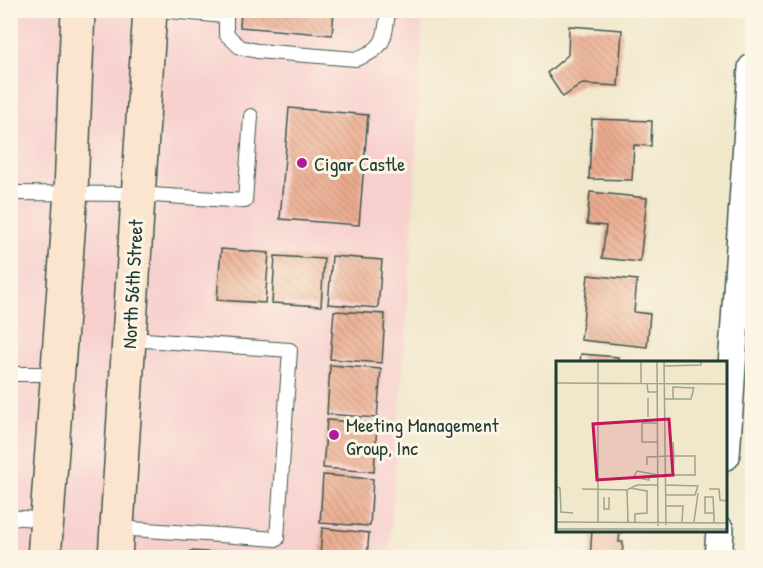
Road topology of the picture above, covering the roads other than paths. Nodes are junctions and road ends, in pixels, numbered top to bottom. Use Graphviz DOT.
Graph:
graph roads {
  1 [pos="78,10"];
  2 [pos="150,10"];
  3 [pos="159,10"];
  4 [pos="388,10"];
  5 [pos="225,14"];
  6 [pos="753,68"];
  7 [pos="251,116"];
  8 [pos="71,192"];
  9 [pos="10,193"];
  10 [pos="137,194"];
  11 [pos="130,339"];
  12 [pos="11,374"];
  13 [pos="58,374"];
  14 [pos="727,442"];
  15 [pos="10,517"];
  16 [pos="47,520"];
  17 [pos="720,532"];
  18 [pos="116,543"];
  19 [pos="44,558"];
  20 [pos="718,558"];
  1 -- 8 [label="main road"];
  2 -- 10 [label="main road, North 56th Street"];
  3 -- 5 [label="lane"];
  4 -- 5 [label="lane"];
  6 -- 14 [label="street"];
  7 -- 10 [label="lane"];
  8 -- 9 [label="lane"];
  8 -- 10 [label="lane"];
  8 -- 13 [label="main road"];
  10 -- 11 [label="main road, North 56th Street"];
  11 -- 18 [label="main road, North 56th Street"];
  11 -- 18 [label="lane"];
  12 -- 13 [label="lane"];
  13 -- 16 [label="main road"];
  15 -- 16 [label="lane"];
  16 -- 19 [label="main road"];
  17 -- 20 [label="street"];
}
